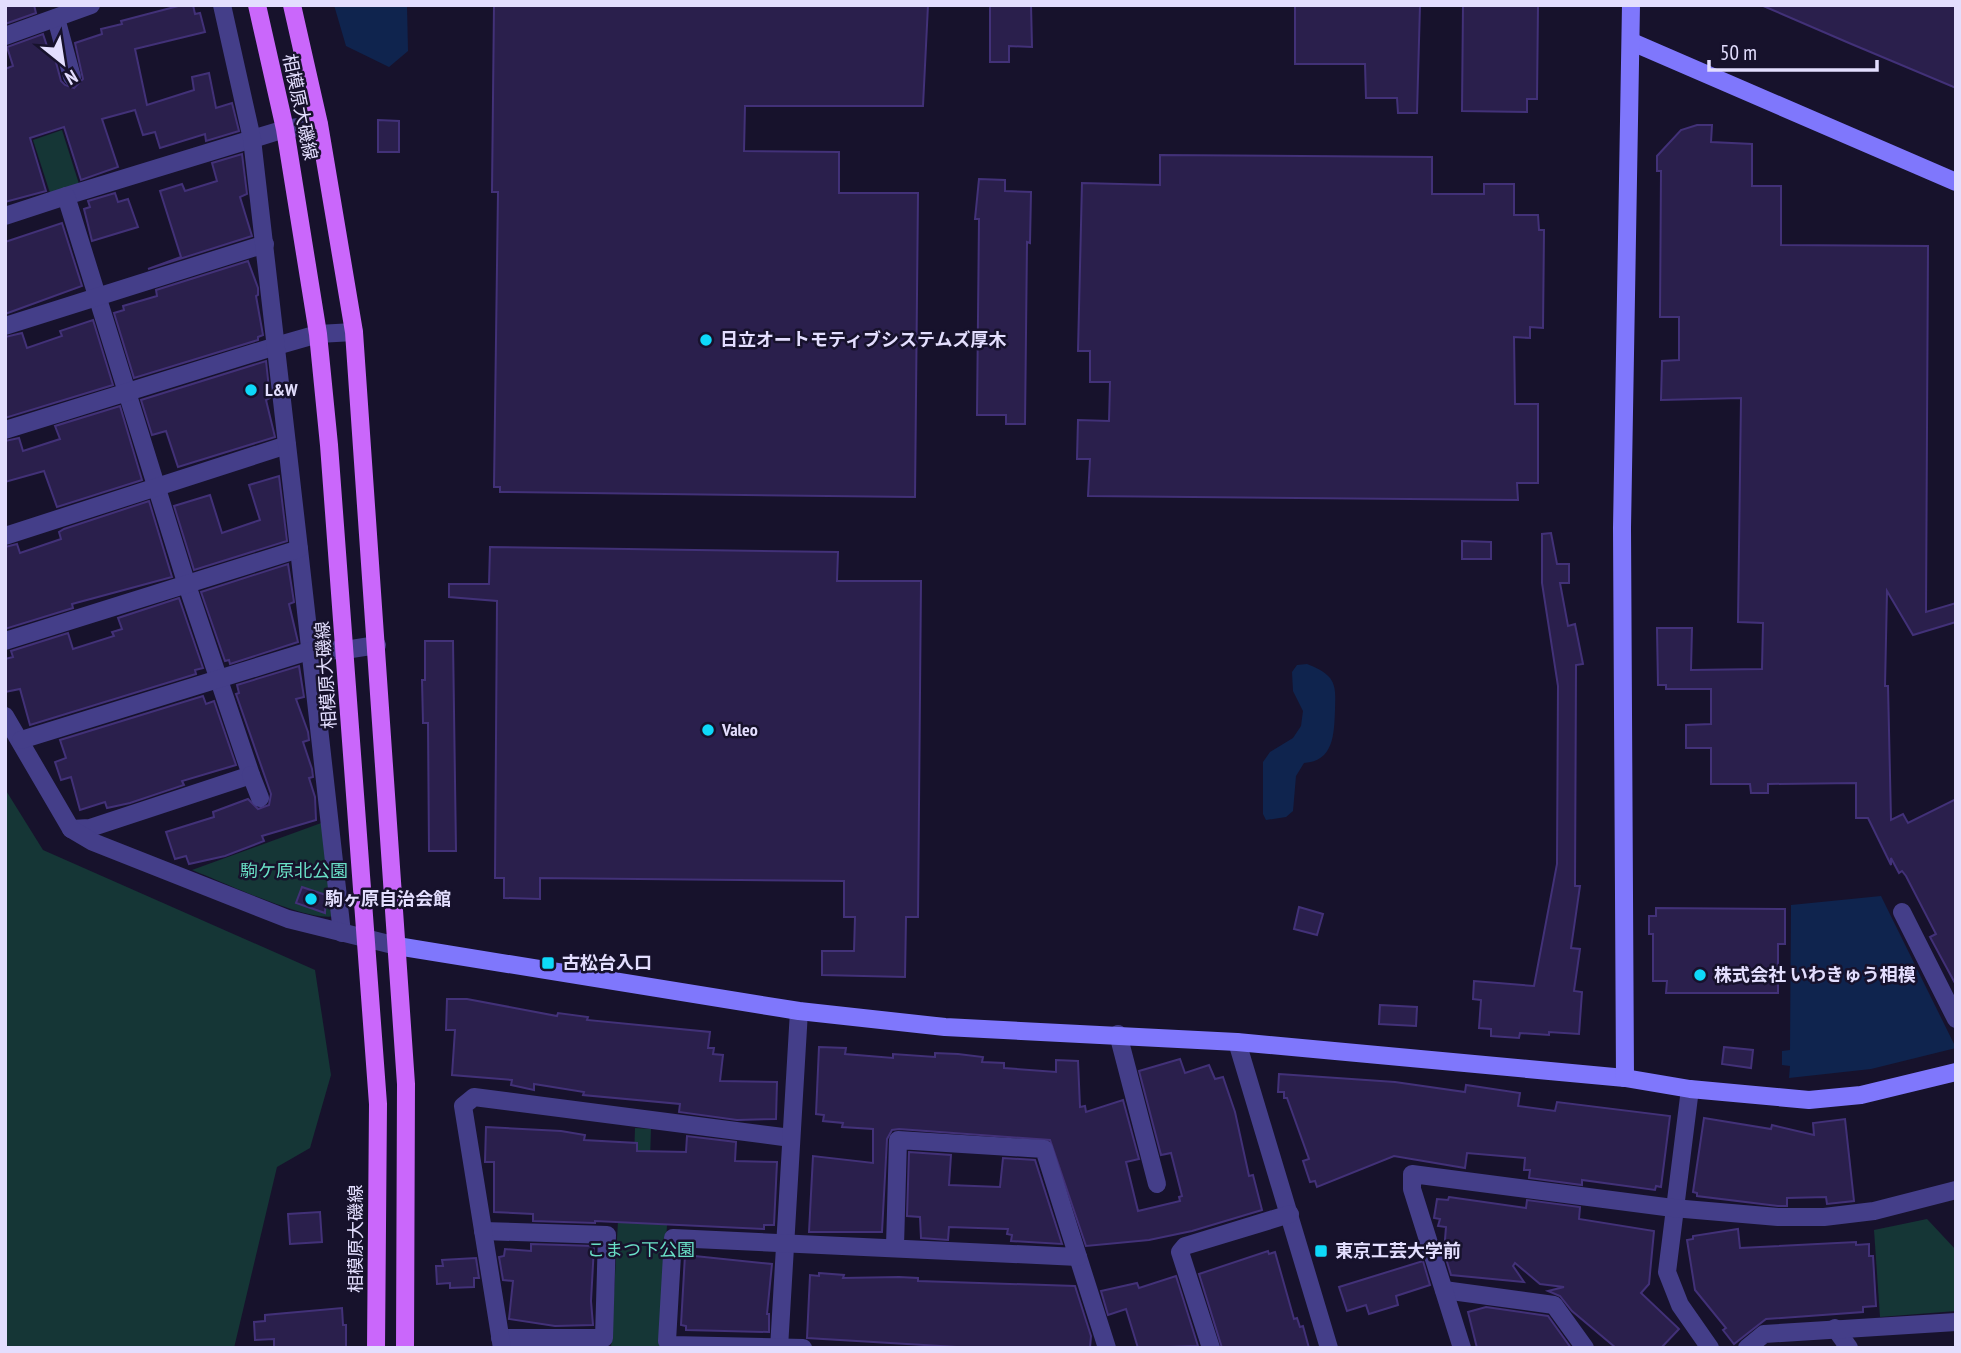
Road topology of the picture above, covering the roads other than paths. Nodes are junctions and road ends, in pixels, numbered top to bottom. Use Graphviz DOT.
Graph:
graph roads {
  1 [pos="91,5"];
  2 [pos="222,5"];
  3 [pos="257,5"];
  4 [pos="292,5"];
  5 [pos="1631,5"];
  6 [pos="56,18"];
  7 [pos="5,36"];
  8 [pos="1632,43"];
  9 [pos="72,77"];
  10 [pos="318,124"];
  11 [pos="285,129"];
  12 [pos="252,139"];
  13 [pos="1956,182"];
  14 [pos="66,196"];
  15 [pos="5,216"];
  16 [pos="265,244"];
  17 [pos="98,297"];
  18 [pos="5,326"];
  19 [pos="354,332"];
  20 [pos="318,334"];
  21 [pos="276,346"];
  22 [pos="128,390"];
  23 [pos="5,430"];
  24 [pos="286,444"];
  25 [pos="156,487"];
  26 [pos="5,536"];
  27 [pos="299,549"];
  28 [pos="186,582"];
  29 [pos="5,641"];
  30 [pos="377,645"];
  31 [pos="345,650"];
  32 [pos="309,651"];
  33 [pos="218,679"];
  34 [pos="5,716"];
  35 [pos="21,740"];
  36 [pos="251,775"];
  37 [pos="260,798"];
  38 [pos="71,829"];
  39 [pos="1913,919"];
  40 [pos="342,933"];
  41 [pos="368,940"];
  42 [pos="397,946"];
  43 [pos="799,1011"];
  44 [pos="1956,1019"];
  45 [pos="1118,1034"];
  46 [pos="1237,1042"];
  47 [pos="1956,1072"];
  48 [pos="1625,1078"];
  49 [pos="1690,1088"];
  50 [pos="791,1138"];
  51 [pos="1157,1184"];
  52 [pos="1956,1190"];
  53 [pos="1673,1208"];
  54 [pos="1290,1214"];
  55 [pos="482,1231"];
  56 [pos="787,1242"];
  57 [pos="895,1246"];
  58 [pos="1078,1257"];
  59 [pos="1444,1290"];
  60 [pos="1956,1322"];
  61 [pos="1835,1328"];
  62 [pos="501,1343"];
  63 [pos="779,1347"];
  64 [pos="376,1348"];
  65 [pos="405,1348"];
  66 [pos="803,1348"];
  67 [pos="1107,1348"];
  68 [pos="1211,1348"];
  69 [pos="1329,1348"];
  70 [pos="1462,1348"];
  71 [pos="1585,1348"];
  72 [pos="1710,1348"];
  73 [pos="1747,1348"];
  74 [pos="1849,1348"];
  1 -- 6 [label="street"];
  2 -- 12 [label="street"];
  3 -- 11 [label="main road, 相模原大磯線"];
  4 -- 10 [label="main road, 相模原大磯線"];
  5 -- 8 [label="street"];
  6 -- 7 [label="street"];
  6 -- 9 [label="street"];
  8 -- 13 [label="street"];
  8 -- 48 [label="street"];
  10 -- 11 [label="street"];
  10 -- 19 [label="main road, 相模原大磯線"];
  11 -- 12 [label="street"];
  11 -- 20 [label="main road, 相模原大磯線"];
  12 -- 14 [label="street"];
  12 -- 16 [label="street"];
  14 -- 15 [label="street"];
  14 -- 17 [label="street"];
  16 -- 17 [label="street"];
  16 -- 21 [label="street"];
  17 -- 18 [label="street"];
  17 -- 22 [label="street"];
  19 -- 20 [label="street"];
  19 -- 30 [label="main road, 相模原大磯線"];
  20 -- 21 [label="street"];
  20 -- 31 [label="main road, 相模原大磯線"];
  21 -- 22 [label="street"];
  21 -- 24 [label="street"];
  22 -- 23 [label="street"];
  22 -- 25 [label="street"];
  24 -- 25 [label="street"];
  24 -- 27 [label="street"];
  25 -- 26 [label="street"];
  25 -- 28 [label="street"];
  27 -- 28 [label="street"];
  27 -- 32 [label="street"];
  28 -- 29 [label="street"];
  28 -- 33 [label="street"];
  30 -- 31 [label="street"];
  30 -- 42 [label="main road, 相模原大磯線"];
  31 -- 32 [label="street"];
  31 -- 41 [label="main road, 相模原大磯線"];
  32 -- 33 [label="street"];
  32 -- 40 [label="street"];
  33 -- 35 [label="street"];
  33 -- 36 [label="street"];
  34 -- 35 [label="street"];
  35 -- 38 [label="street"];
  36 -- 37 [label="street"];
  36 -- 38 [label="street"];
  38 -- 40 [label="street"];
  39 -- 44 [label="street"];
  40 -- 41 [label="street"];
  41 -- 42 [label="street"];
  41 -- 64 [label="main road, 相模原大磯線"];
  42 -- 43 [label="street"];
  42 -- 65 [label="main road, 相模原大磯線"];
  43 -- 45 [label="street"];
  43 -- 50 [label="street"];
  45 -- 46 [label="street"];
  45 -- 51 [label="street"];
  46 -- 48 [label="street"];
  46 -- 54 [label="street"];
  47 -- 49 [label="street"];
  48 -- 49 [label="street"];
  49 -- 53 [label="street"];
  50 -- 55 [label="street"];
  50 -- 56 [label="street"];
  52 -- 53 [label="street"];
  53 -- 59 [label="street"];
  53 -- 72 [label="street"];
  54 -- 68 [label="street"];
  54 -- 69 [label="street"];
  55 -- 62 [label="street"];
  55 -- 62 [label="street"];
  56 -- 57 [label="street"];
  56 -- 63 [label="street"];
  56 -- 63 [label="street"];
  57 -- 58 [label="street"];
  57 -- 58 [label="street"];
  58 -- 67 [label="street"];
  59 -- 70 [label="street"];
  59 -- 71 [label="street"];
  60 -- 61 [label="street"];
  61 -- 73 [label="street"];
  61 -- 74 [label="street"];
  63 -- 66 [label="street"];
}
